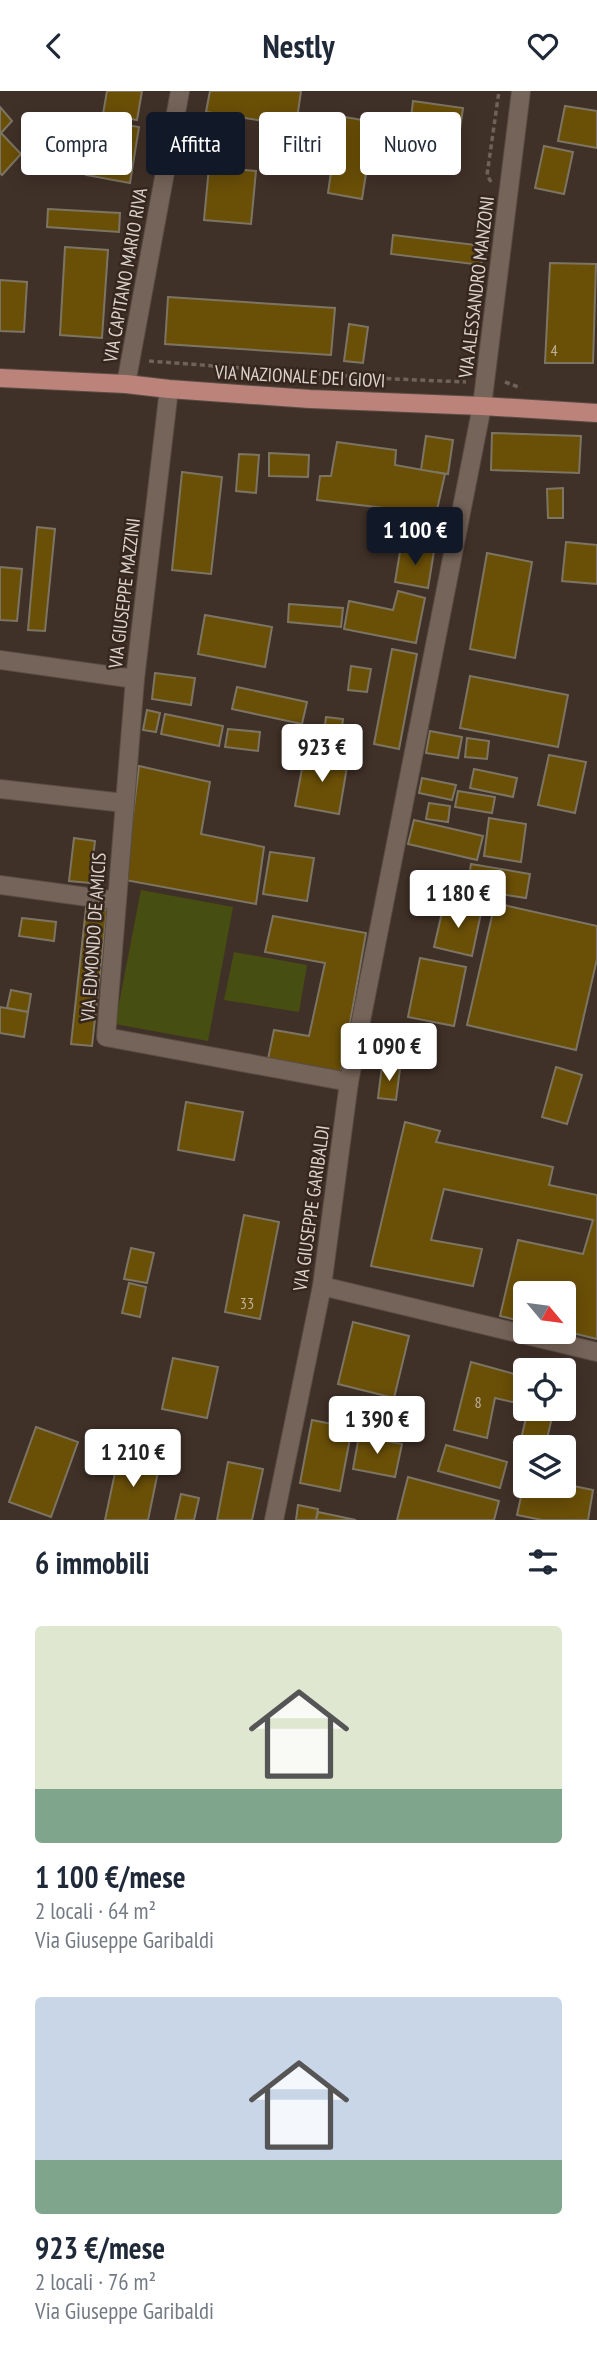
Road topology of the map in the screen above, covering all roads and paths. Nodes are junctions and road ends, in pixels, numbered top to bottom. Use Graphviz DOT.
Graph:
graph roads {
  1 [pos="180,91"];
  2 [pos="499,91"];
  3 [pos="522,91"];
  4 [pos="492,184"];
  5 [pos="130,363"];
  6 [pos="0,378"];
  7 [pos="485,381"];
  8 [pos="127,384"];
  9 [pos="169,389"];
  10 [pos="533,389"];
  11 [pos="482,406"];
  12 [pos="597,413"];
  13 [pos="0,660"];
  14 [pos="135,679"];
  15 [pos="0,789"];
  16 [pos="124,803"];
  17 [pos="0,885"];
  18 [pos="117,901"];
  19 [pos="349,1082"];
  20 [pos="322,1286"];
  21 [pos="597,1352"];
  22 [pos="274,1520"];
  1 -- 5 [label="street, VIA CAPITANO MARIO RIVA"];
  2 -- 4 [label="path"];
  3 -- 7 [label="street, VIA ALESSANDRO MANZONI"];
  5 -- 7 [label="path"];
  5 -- 8 [label="street, VIA CAPITANO MARIO RIVA"];
  6 -- 8 [label="main road, VIA NAZIONALE DEI GIOVI"];
  7 -- 10 [label="path"];
  7 -- 11 [label="street, VIA ALESSANDRO MANZONI"];
  8 -- 9 [label="main road, VIA NAZIONALE DEI GIOVI"];
  9 -- 11 [label="main road, VIA NAZIONALE DEI GIOVI"];
  9 -- 14 [label="street, VIA GIUSEPPE MAZZINI"];
  11 -- 12 [label="main road, VIA NAZIONALE DEI GIOVI"];
  11 -- 19 [label="street, VIA GIUSEPPE GARIBALDI"];
  13 -- 14 [label="street"];
  14 -- 16 [label="street, VIA GIUSEPPE MAZZINI"];
  15 -- 16 [label="street"];
  16 -- 18 [label="street, VIA EDMONDO DE AMICIS"];
  17 -- 18 [label="street"];
  18 -- 19 [label="street, VIA EDMONDO DE AMICIS"];
  19 -- 20 [label="street, VIA GIUSEPPE GARIBALDI"];
  20 -- 21 [label="street"];
  20 -- 22 [label="street, VIA GIUSEPPE GARIBALDI"];
}
